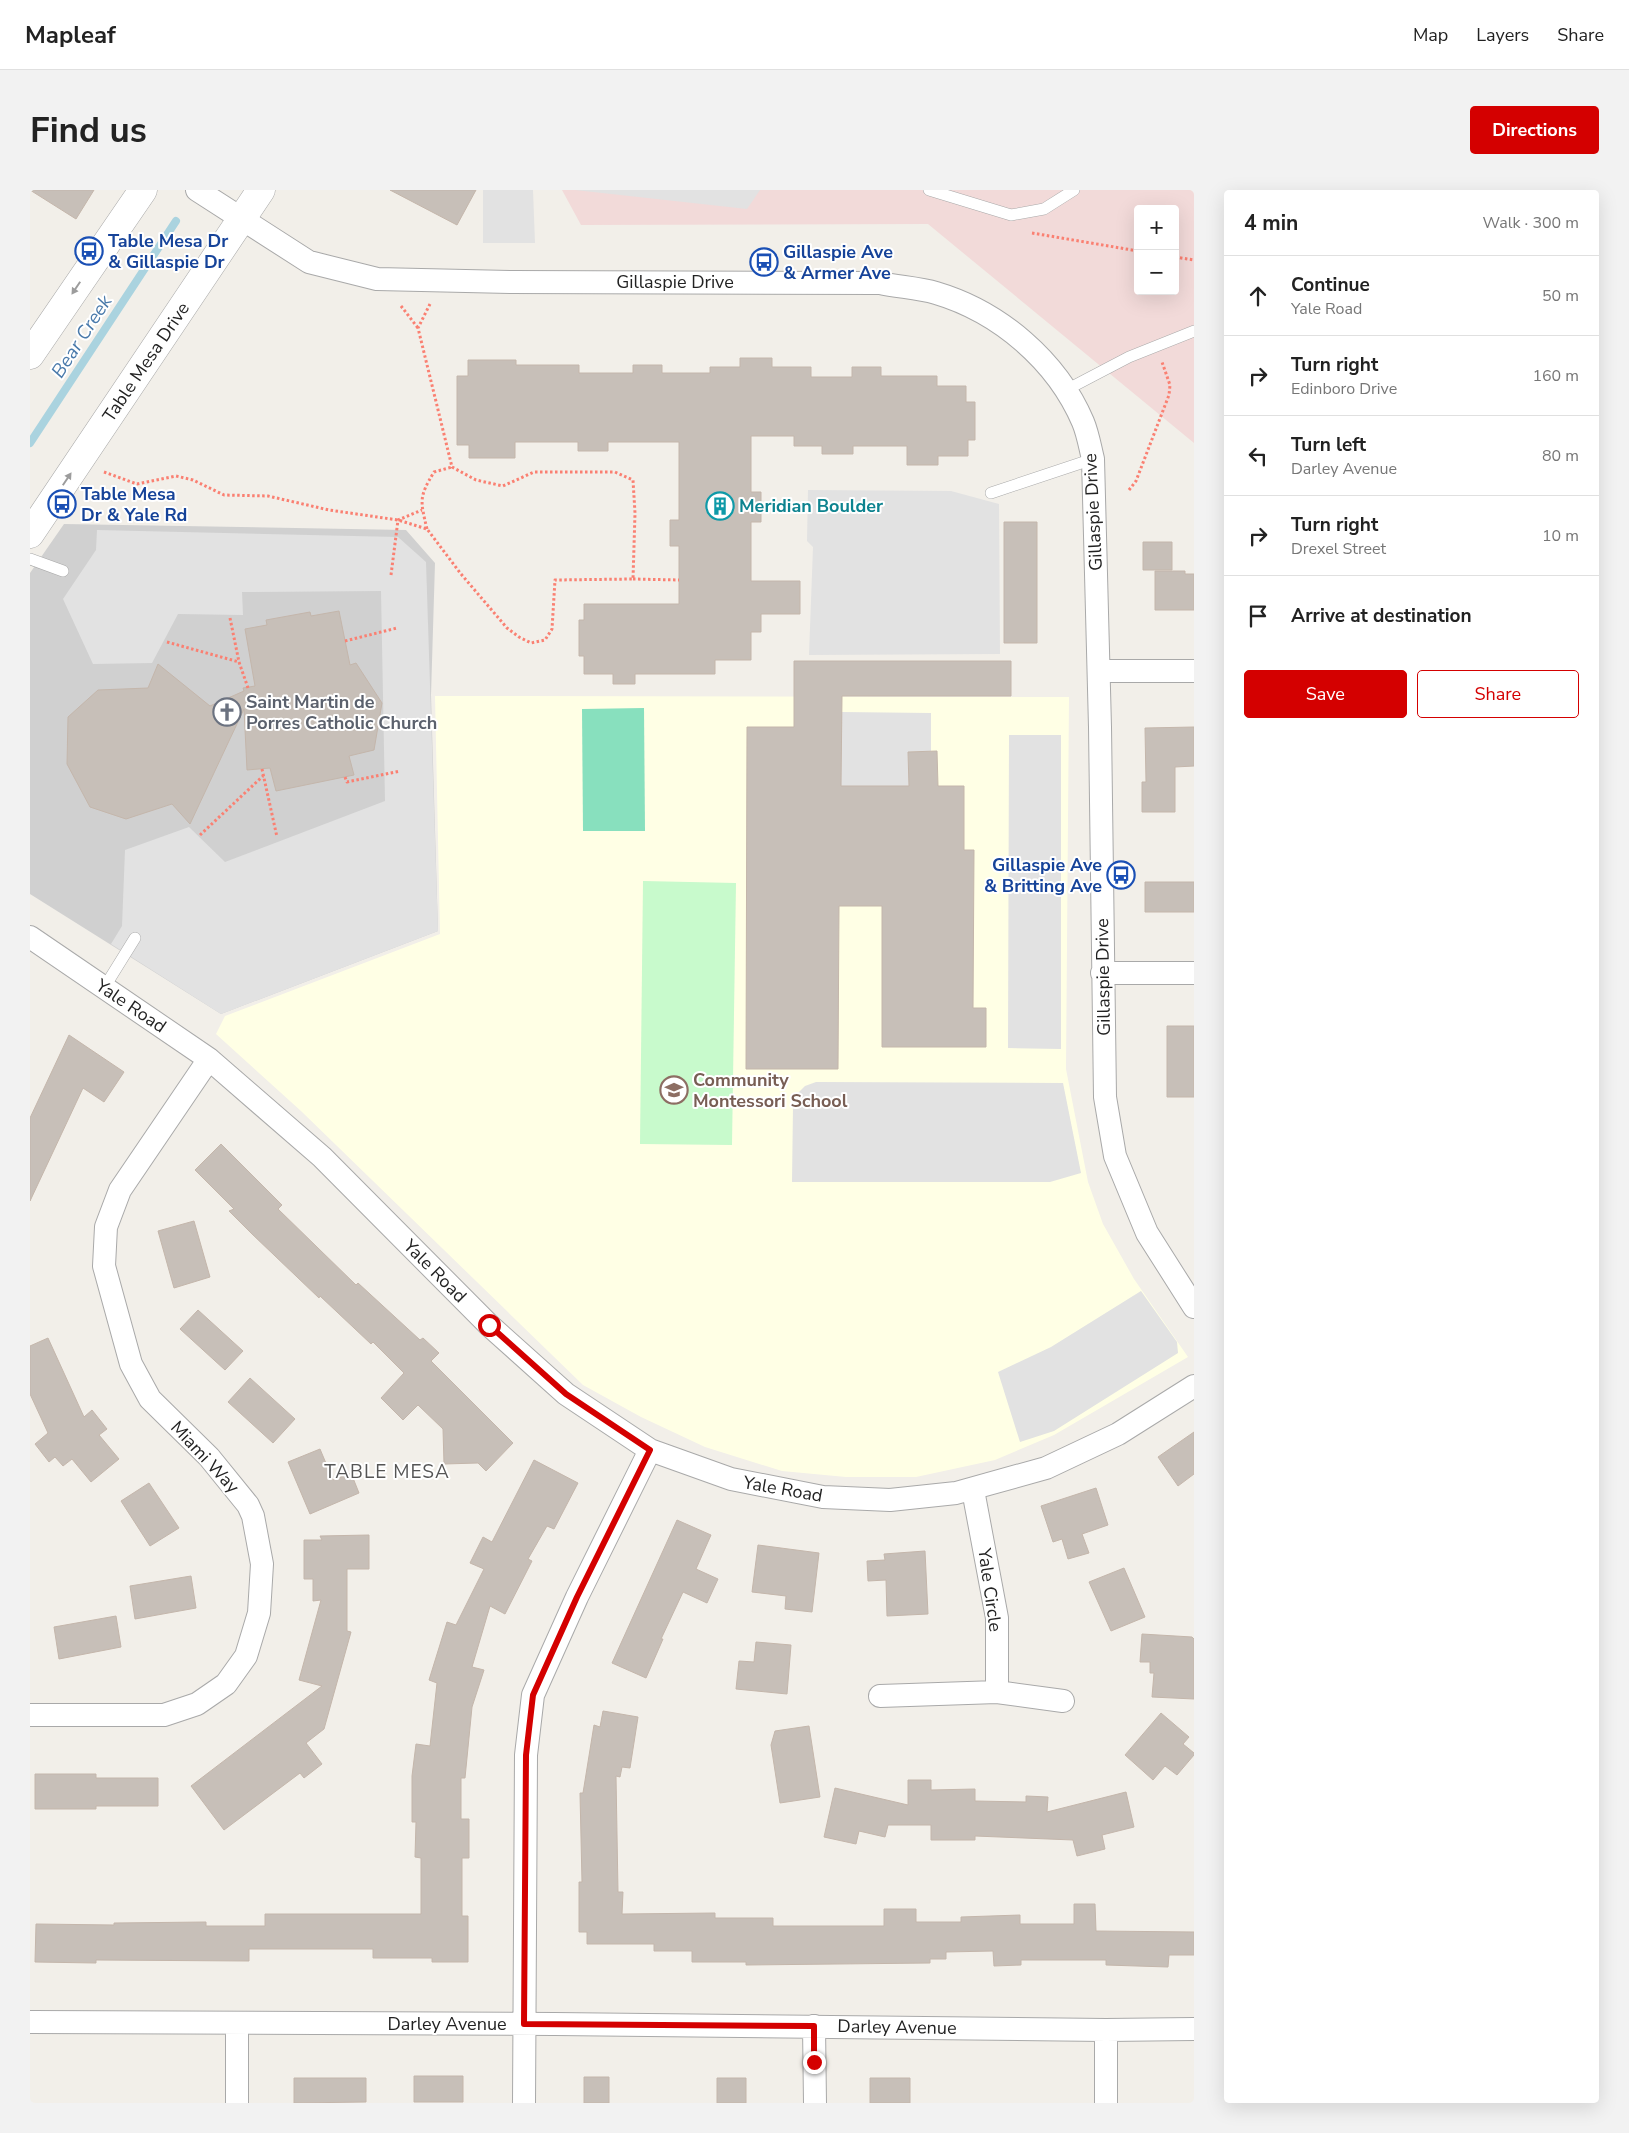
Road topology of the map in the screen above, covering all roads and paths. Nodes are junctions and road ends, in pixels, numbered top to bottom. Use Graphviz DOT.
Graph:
graph roads {
  1 [pos="143,190"];
  2 [pos="197,190"];
  3 [pos="261,190"];
  4 [pos="929,190"];
  5 [pos="1074,190"];
  6 [pos="241,220"];
  7 [pos="1032,234"];
  8 [pos="1134,250"];
  9 [pos="1179,258"];
  10 [pos="1194,260"];
  11 [pos="440,280"];
  12 [pos="400,306"];
  13 [pos="418,328"];
  14 [pos="1194,331"];
  15 [pos="1155,346"];
  16 [pos="30,355"];
  17 [pos="1066,390"];
  18 [pos="1093,459"];
  19 [pos="77,464"];
  20 [pos="452,467"];
  21 [pos="1130,490"];
  22 [pos="992,493"];
  23 [pos="422,510"];
  24 [pos="398,520"];
  25 [pos="427,528"];
  26 [pos="30,534"];
  27 [pos="30,559"];
  28 [pos="63,571"];
  29 [pos="391,575"];
  30 [pos="633,579"];
  31 [pos="679,580"];
  32 [pos="230,618"];
  33 [pos="397,628"];
  34 [pos="345,641"];
  35 [pos="167,642"];
  36 [pos="239,662"];
  37 [pos="1099,671"];
  38 [pos="1194,671"];
  39 [pos="248,688"];
  40 [pos="262,769"];
  41 [pos="400,771"];
  42 [pos="263,776"];
  43 [pos="345,777"];
  44 [pos="200,835"];
  45 [pos="277,837"];
  46 [pos="30,937"];
  47 [pos="135,938"];
  48 [pos="1102,973"];
  49 [pos="1194,973"];
  50 [pos="104,988"];
  51 [pos="209,1059"];
  52 [pos="1194,1307"];
  53 [pos="1194,1386"];
  54 [pos="650,1450"];
  55 [pos="973,1490"];
  56 [pos="997,1692"];
  57 [pos="880,1696"];
  58 [pos="1063,1701"];
  59 [pos="30,1715"];
  60 [pos="30,2022"];
  61 [pos="237,2024"];
  62 [pos="524,2024"];
  63 [pos="814,2026"];
  64 [pos="1194,2029"];
  65 [pos="1106,2030"];
  66 [pos="237,2103"];
  67 [pos="524,2103"];
  68 [pos="814,2103"];
  69 [pos="1106,2103"];
  1 -- 16 [label="street, one-way"];
  2 -- 6 [label="street, Gillaspie Drive"];
  3 -- 6 [label="street, Table Mesa Drive"];
  4 -- 5 [label="lane"];
  6 -- 11 [label="street, Gillaspie Drive"];
  6 -- 19 [label="street, Table Mesa Drive"];
  7 -- 8 [label="path"];
  9 -- 10 [label="path"];
  11 -- 13 [label="path"];
  11 -- 17 [label="street, Gillaspie Drive"];
  12 -- 13 [label="path"];
  13 -- 20 [label="path"];
  14 -- 15 [label="lane"];
  15 -- 17 [label="lane"];
  15 -- 21 [label="path"];
  17 -- 18 [label="street, Gillaspie Drive"];
  18 -- 22 [label="lane"];
  18 -- 37 [label="street, Gillaspie Drive"];
  19 -- 24 [label="path"];
  26 -- 19 [label="street, Table Mesa Drive, one-way"];
  20 -- 23 [label="path"];
  20 -- 30 [label="path"];
  23 -- 24 [label="path"];
  23 -- 25 [label="path"];
  24 -- 25 [label="path"];
  24 -- 29 [label="path"];
  25 -- 30 [label="path"];
  27 -- 28 [label="lane"];
  30 -- 31 [label="path"];
  32 -- 36 [label="path"];
  33 -- 34 [label="path"];
  35 -- 36 [label="path"];
  36 -- 39 [label="path"];
  37 -- 38 [label="street"];
  37 -- 48 [label="street, Gillaspie Drive"];
  40 -- 42 [label="path"];
  41 -- 43 [label="path"];
  42 -- 44 [label="path"];
  42 -- 45 [label="path"];
  46 -- 50 [label="street, Yale Road"];
  47 -- 50 [label="lane"];
  48 -- 49 [label="street"];
  48 -- 52 [label="street, Gillaspie Drive"];
  50 -- 51 [label="street, Yale Road"];
  51 -- 54 [label="street, Yale Road"];
  51 -- 59 [label="street, Miami Way"];
  53 -- 55 [label="street, Yale Road"];
  54 -- 55 [label="street, Yale Road"];
  54 -- 62 [label="street"];
  55 -- 56 [label="street, Yale Circle"];
  56 -- 57 [label="street"];
  56 -- 58 [label="street"];
  60 -- 61 [label="street, Darley Avenue"];
  61 -- 62 [label="street, Darley Avenue"];
  61 -- 66 [label="street"];
  62 -- 63 [label="street, Darley Avenue"];
  62 -- 67 [label="street"];
  63 -- 65 [label="street, Darley Avenue"];
  63 -- 68 [label="street"];
  64 -- 65 [label="street, Darley Avenue"];
  65 -- 69 [label="street"];
}
